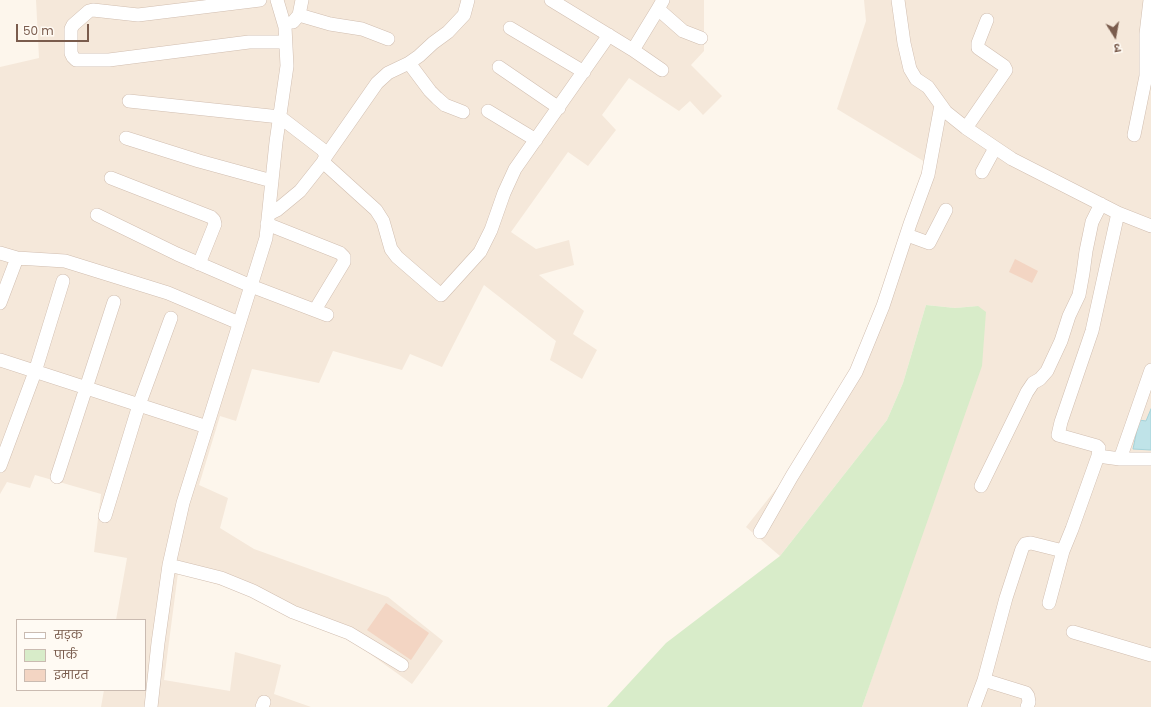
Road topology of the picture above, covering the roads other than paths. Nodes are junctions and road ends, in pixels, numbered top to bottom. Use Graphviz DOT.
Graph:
graph roads {
  1 [pos="260,0"];
  2 [pos="277,0"];
  3 [pos="302,0"];
  4 [pos="468,0"];
  5 [pos="551,0"];
  6 [pos="898,0"];
  7 [pos="1150,0"];
  8 [pos="660,5"];
  9 [pos="299,15"];
  10 [pos="987,20"];
  11 [pos="285,27"];
  12 [pos="510,28"];
  13 [pos="610,35"];
  14 [pos="701,38"];
  15 [pos="388,39"];
  16 [pos="285,42"];
  17 [pos="633,50"];
  18 [pos="409,63"];
  19 [pos="500,67"];
  20 [pos="662,70"];
  21 [pos="584,72"];
  22 [pos="129,101"];
  23 [pos="941,105"];
  24 [pos="559,108"];
  25 [pos="488,111"];
  26 [pos="463,112"];
  27 [pos="280,117"];
  28 [pos="966,128"];
  29 [pos="1134,135"];
  30 [pos="126,138"];
  31 [pos="536,140"];
  32 [pos="995,148"];
  33 [pos="324,159"];
  34 [pos="982,172"];
  35 [pos="111,178"];
  36 [pos="272,181"];
  37 [pos="1101,204"];
  38 [pos="946,210"];
  39 [pos="1118,213"];
  40 [pos="97,215"];
  41 [pos="268,219"];
  42 [pos="1151,226"];
  43 [pos="907,235"];
  44 [pos="0,253"];
  45 [pos="17,258"];
  46 [pos="199,264"];
  47 [pos="63,281"];
  48 [pos="251,286"];
  49 [pos="114,302"];
  50 [pos="0,303"];
  51 [pos="170,318"];
  52 [pos="239,323"];
  53 [pos="0,360"];
  54 [pos="1151,370"];
  55 [pos="35,372"];
  56 [pos="87,388"];
  57 [pos="139,405"];
  58 [pos="206,427"];
  59 [pos="1098,456"];
  60 [pos="1120,459"];
  61 [pos="1151,459"];
  62 [pos="0,466"];
  63 [pos="57,477"];
  64 [pos="981,486"];
  65 [pos="105,516"];
  66 [pos="760,532"];
  67 [pos="1063,551"];
  68 [pos="169,564"];
  69 [pos="1049,603"];
  70 [pos="1074,632"];
  71 [pos="1151,655"];
  72 [pos="402,665"];
  73 [pos="984,680"];
  74 [pos="151,707"];
  75 [pos="974,707"];
  76 [pos="1027,707"];
  1 -- 16 [label="street"];
  2 -- 11 [label="street"];
  3 -- 9 [label="street"];
  4 -- 18 [label="street"];
  5 -- 13 [label="street"];
  6 -- 23 [label="street"];
  7 -- 29 [label="street"];
  8 -- 14 [label="street"];
  8 -- 17 [label="street"];
  9 -- 11 [label="street"];
  9 -- 15 [label="street"];
  10 -- 28 [label="street"];
  11 -- 16 [label="street"];
  12 -- 21 [label="street"];
  13 -- 17 [label="street"];
  13 -- 21 [label="street"];
  16 -- 27 [label="street"];
  17 -- 20 [label="street"];
  18 -- 26 [label="street"];
  18 -- 33 [label="street"];
  19 -- 24 [label="street"];
  21 -- 24 [label="street"];
  22 -- 27 [label="street"];
  23 -- 28 [label="street"];
  23 -- 43 [label="street"];
  24 -- 31 [label="street"];
  25 -- 31 [label="street"];
  27 -- 33 [label="street"];
  27 -- 36 [label="street"];
  28 -- 32 [label="street"];
  30 -- 36 [label="street"];
  31 -- 33 [label="street"];
  32 -- 34 [label="street"];
  32 -- 37 [label="street"];
  33 -- 41 [label="street"];
  35 -- 46 [label="street"];
  36 -- 41 [label="street"];
  37 -- 39 [label="street"];
  37 -- 64 [label="street"];
  38 -- 43 [label="street"];
  39 -- 42 [label="street"];
  39 -- 59 [label="street"];
  40 -- 46 [label="street"];
  41 -- 48 [label="street"];
  41 -- 48 [label="street"];
  43 -- 66 [label="street"];
  44 -- 45 [label="street"];
  45 -- 50 [label="street"];
  45 -- 52 [label="street"];
  46 -- 48 [label="street"];
  47 -- 55 [label="street"];
  48 -- 52 [label="street"];
  49 -- 56 [label="street"];
  51 -- 57 [label="street"];
  52 -- 58 [label="street"];
  53 -- 55 [label="street"];
  54 -- 60 [label="street"];
  55 -- 56 [label="street"];
  55 -- 62 [label="street"];
  56 -- 57 [label="street"];
  56 -- 63 [label="street"];
  57 -- 58 [label="street"];
  57 -- 65 [label="street"];
  58 -- 68 [label="street"];
  59 -- 60 [label="street"];
  59 -- 67 [label="street"];
  60 -- 61 [label="street"];
  67 -- 69 [label="street"];
  67 -- 73 [label="street"];
  68 -- 72 [label="street"];
  68 -- 74 [label="street"];
  70 -- 71 [label="street"];
  73 -- 75 [label="street"];
  73 -- 76 [label="street"];
}
